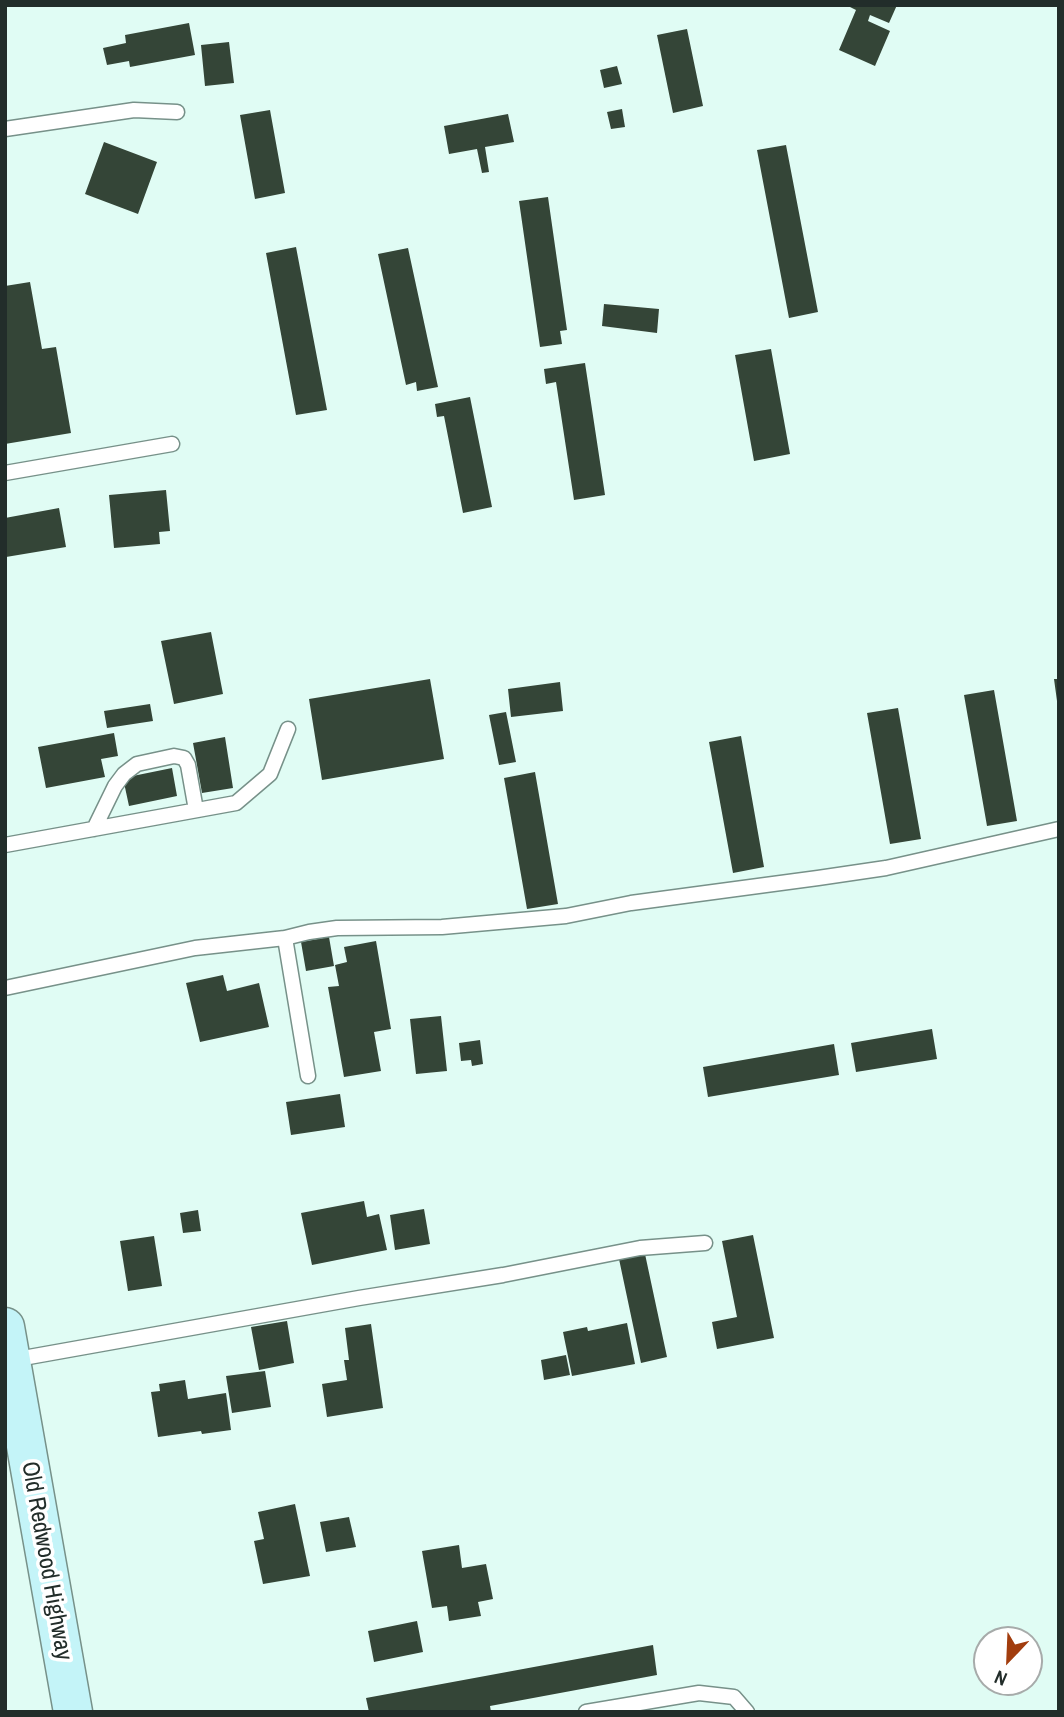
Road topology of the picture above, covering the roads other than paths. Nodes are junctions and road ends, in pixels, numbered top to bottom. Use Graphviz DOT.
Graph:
graph roads {
  1 [pos="177,112"];
  2 [pos="5,129"];
  3 [pos="172,444"];
  4 [pos="5,473"];
  5 [pos="288,729"];
  6 [pos="196,810"];
  7 [pos="94,829"];
  8 [pos="1059,829"];
  9 [pos="5,845"];
  10 [pos="285,938"];
  11 [pos="5,988"];
  12 [pos="308,1076"];
  13 [pos="705,1242"];
  14 [pos="8,1344"];
  15 [pos="73,1712"];
  16 [pos="586,1712"];
  17 [pos="747,1712"];
  1 -- 2 [label="lane"];
  3 -- 4 [label="lane"];
  5 -- 6 [label="lane"];
  6 -- 7 [label="lane"];
  6 -- 7 [label="lane"];
  7 -- 9 [label="lane"];
  8 -- 10 [label="lane"];
  10 -- 11 [label="lane"];
  10 -- 12 [label="lane"];
  13 -- 14 [label="lane"];
  14 -- 15 [label="main road, Old Redwood Highway"];
  16 -- 17 [label="lane"];
}
